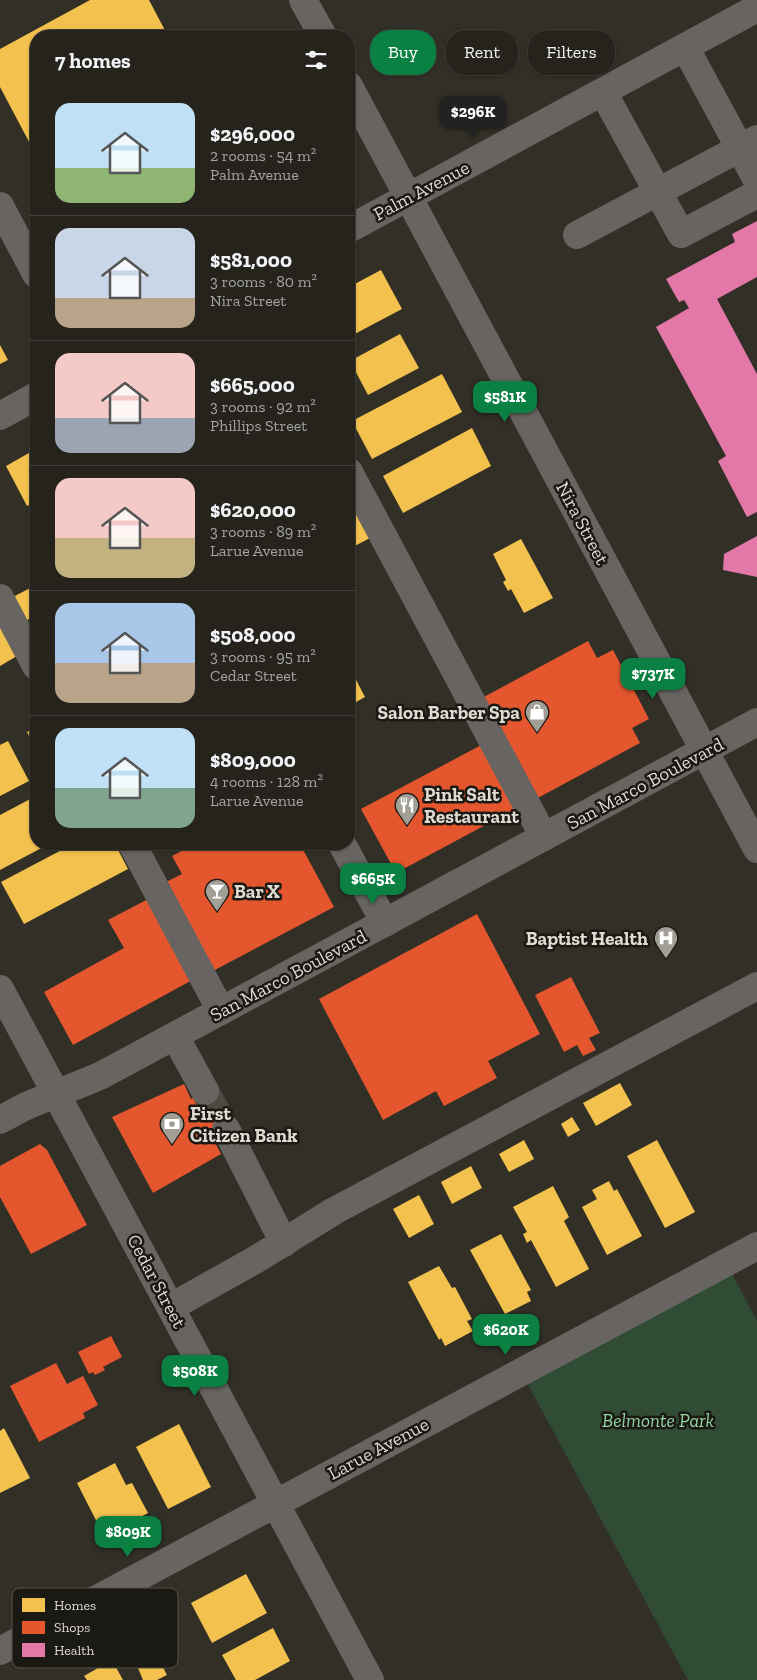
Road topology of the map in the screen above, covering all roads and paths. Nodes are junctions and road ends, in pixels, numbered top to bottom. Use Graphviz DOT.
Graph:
graph roads {
  1 [pos="303,0"];
  2 [pos="757,8"];
  3 [pos="319,30"];
  4 [pos="685,47"];
  5 [pos="603,92"];
  6 [pos="355,97"];
  7 [pos="748,144"];
  8 [pos="757,180"];
  9 [pos="658,191"];
  10 [pos="757,194"];
  11 [pos="408,198"];
  12 [pos="0,206"];
  13 [pos="355,226"];
  14 [pos="577,235"];
  15 [pos="30,263"];
  16 [pos="30,399"];
  17 [pos="0,416"];
  18 [pos="355,483"];
  19 [pos="0,598"];
  20 [pos="30,655"];
  21 [pos="757,722"];
  22 [pos="704,750"];
  23 [pos="544,837"];
  24 [pos="757,849"];
  25 [pos="135,850"];
  26 [pos="345,850"];
  27 [pos="385,923"];
  28 [pos="757,986"];
  29 [pos="0,989"];
  30 [pos="221,1011"];
  31 [pos="175,1036"];
  32 [pos="205,1091"];
  33 [pos="57,1094"];
  34 [pos="0,1120"];
  35 [pos="226,1129"];
  36 [pos="284,1243"];
  37 [pos="757,1246"];
  38 [pos="171,1308"];
  39 [pos="276,1503"];
  40 [pos="117,1588"];
  41 [pos="12,1645"];
  42 [pos="0,1651"];
  43 [pos="370,1680"];
  1 -- 3 [label="street"];
  2 -- 4 [label="street, Palm Avenue"];
  4 -- 5 [label="street, Palm Avenue"];
  4 -- 7 [label="street"];
  5 -- 9 [label="street"];
  5 -- 11 [label="street, Palm Avenue"];
  6 -- 11 [label="street, Nira Street"];
  7 -- 8 [label="street"];
  7 -- 9 [label="street"];
  9 -- 10 [label="street"];
  9 -- 14 [label="street"];
  11 -- 13 [label="street, Palm Avenue"];
  11 -- 22 [label="street, Nira Street"];
  12 -- 15 [label="street"];
  16 -- 17 [label="street"];
  18 -- 23 [label="street"];
  19 -- 20 [label="street"];
  21 -- 22 [label="main road, San Marco Boulevard"];
  22 -- 23 [label="main road, San Marco Boulevard"];
  22 -- 24 [label="street, Nira Street"];
  23 -- 27 [label="main road, San Marco Boulevard"];
  25 -- 30 [label="street"];
  26 -- 27 [label="street"];
  27 -- 30 [label="main road, San Marco Boulevard"];
  28 -- 36 [label="street"];
  29 -- 33 [label="street, Cedar Street"];
  30 -- 31 [label="main road, San Marco Boulevard"];
  31 -- 32 [label="street"];
  31 -- 33 [label="main road, San Marco Boulevard"];
  33 -- 34 [label="main road, San Marco Boulevard"];
  33 -- 38 [label="street, Cedar Street"];
  35 -- 36 [label="street"];
  36 -- 38 [label="street"];
  37 -- 39 [label="street, Larue Avenue"];
  38 -- 39 [label="street, Cedar Street"];
  39 -- 40 [label="street, Larue Avenue"];
  39 -- 43 [label="street, Cedar Street"];
  41 -- 42 [label="street, Larue Avenue"];
}
